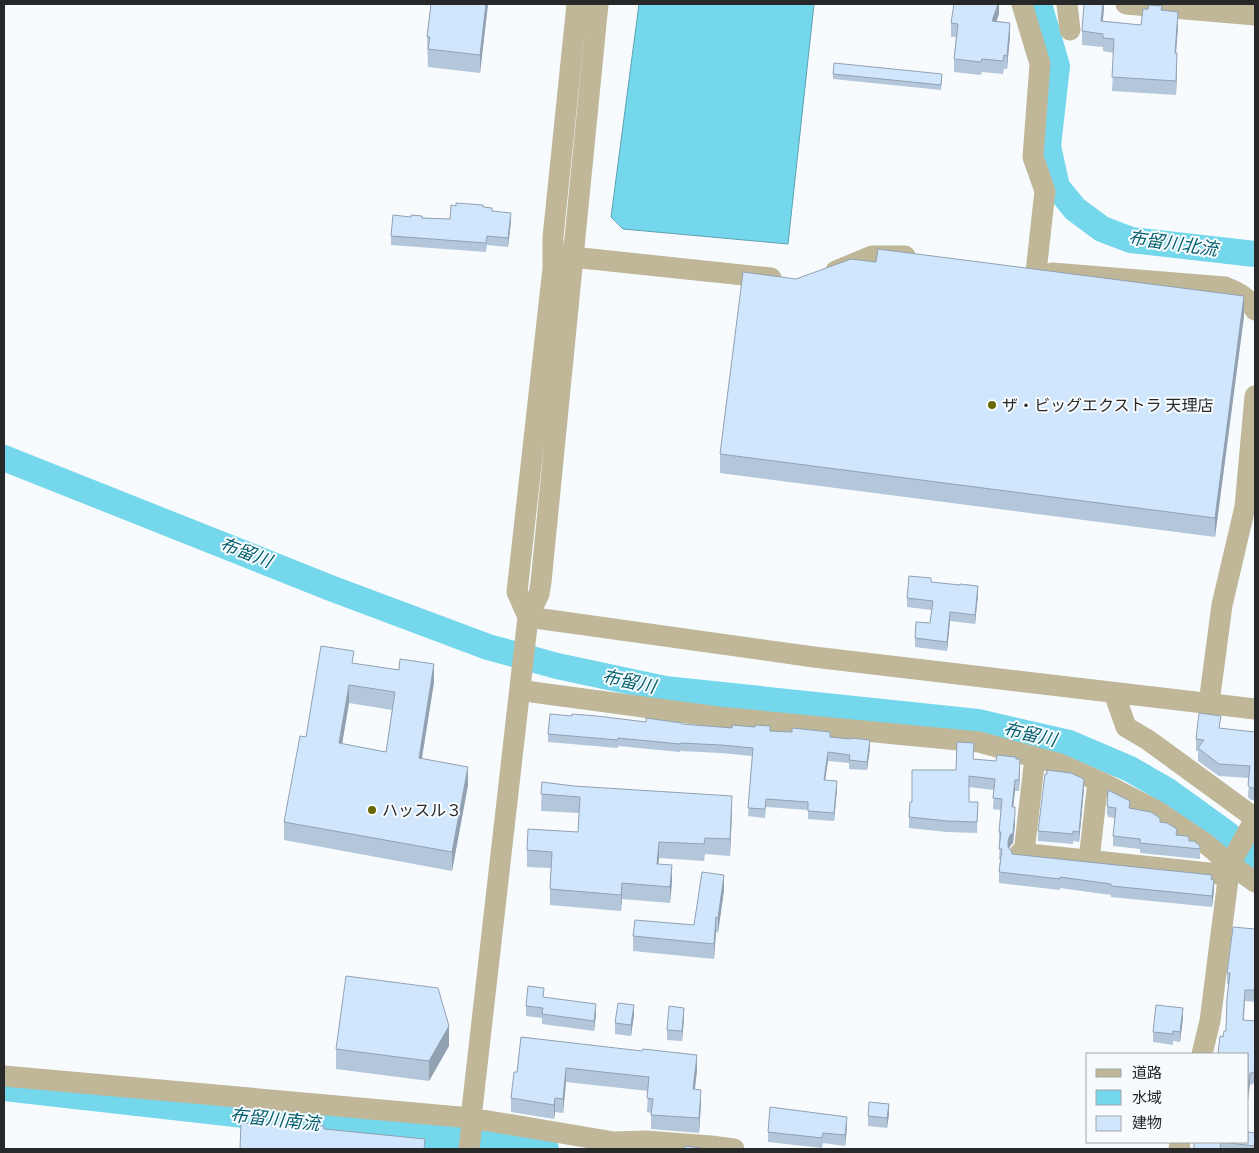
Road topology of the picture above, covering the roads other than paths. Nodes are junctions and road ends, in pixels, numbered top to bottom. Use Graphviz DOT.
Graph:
graph roads {
  1 [pos="577,4"];
  2 [pos="598,4"];
  3 [pos="1022,4"];
  4 [pos="1067,4"];
  5 [pos="1126,4"];
  6 [pos="1131,4"];
  7 [pos="1255,15"];
  8 [pos="1070,30"];
  9 [pos="563,256"];
  10 [pos="919,258"];
  11 [pos="818,276"];
  12 [pos="792,281"];
  13 [pos="1255,310"];
  14 [pos="1255,396"];
  15 [pos="527,623"];
  16 [pos="521,683"];
  17 [pos="1114,693"];
  18 [pos="1209,703"];
  19 [pos="1255,709"];
  20 [pos="1035,757"];
  21 [pos="1098,781"];
  22 [pos="1254,821"];
  23 [pos="1089,860"];
  24 [pos="1230,866"];
  25 [pos="1255,882"];
  26 [pos="1202,1053"];
  27 [pos="4,1076"];
  28 [pos="472,1121"];
  29 [pos="470,1149"];
  30 [pos="734,1149"];
  1 -- 9 [label="street"];
  2 -- 9 [label="street"];
  3 -- 13 [label="street"];
  4 -- 8 [label="street"];
  5 -- 6 [label="street"];
  6 -- 7 [label="street"];
  9 -- 12 [label="street"];
  9 -- 15 [label="street"];
  10 -- 11 [label="street"];
  14 -- 18 [label="street"];
  15 -- 16 [label="street"];
  15 -- 17 [label="street"];
  16 -- 20 [label="street"];
  16 -- 28 [label="street"];
  17 -- 18 [label="street"];
  17 -- 22 [label="street"];
  18 -- 19 [label="street"];
  20 -- 21 [label="street"];
  20 -- 23 [label="street"];
  21 -- 23 [label="street"];
  21 -- 24 [label="street"];
  22 -- 24 [label="street"];
  23 -- 24 [label="street"];
  24 -- 25 [label="street"];
  24 -- 26 [label="street"];
  27 -- 28 [label="street"];
  28 -- 29 [label="street"];
  28 -- 30 [label="street"];
}
